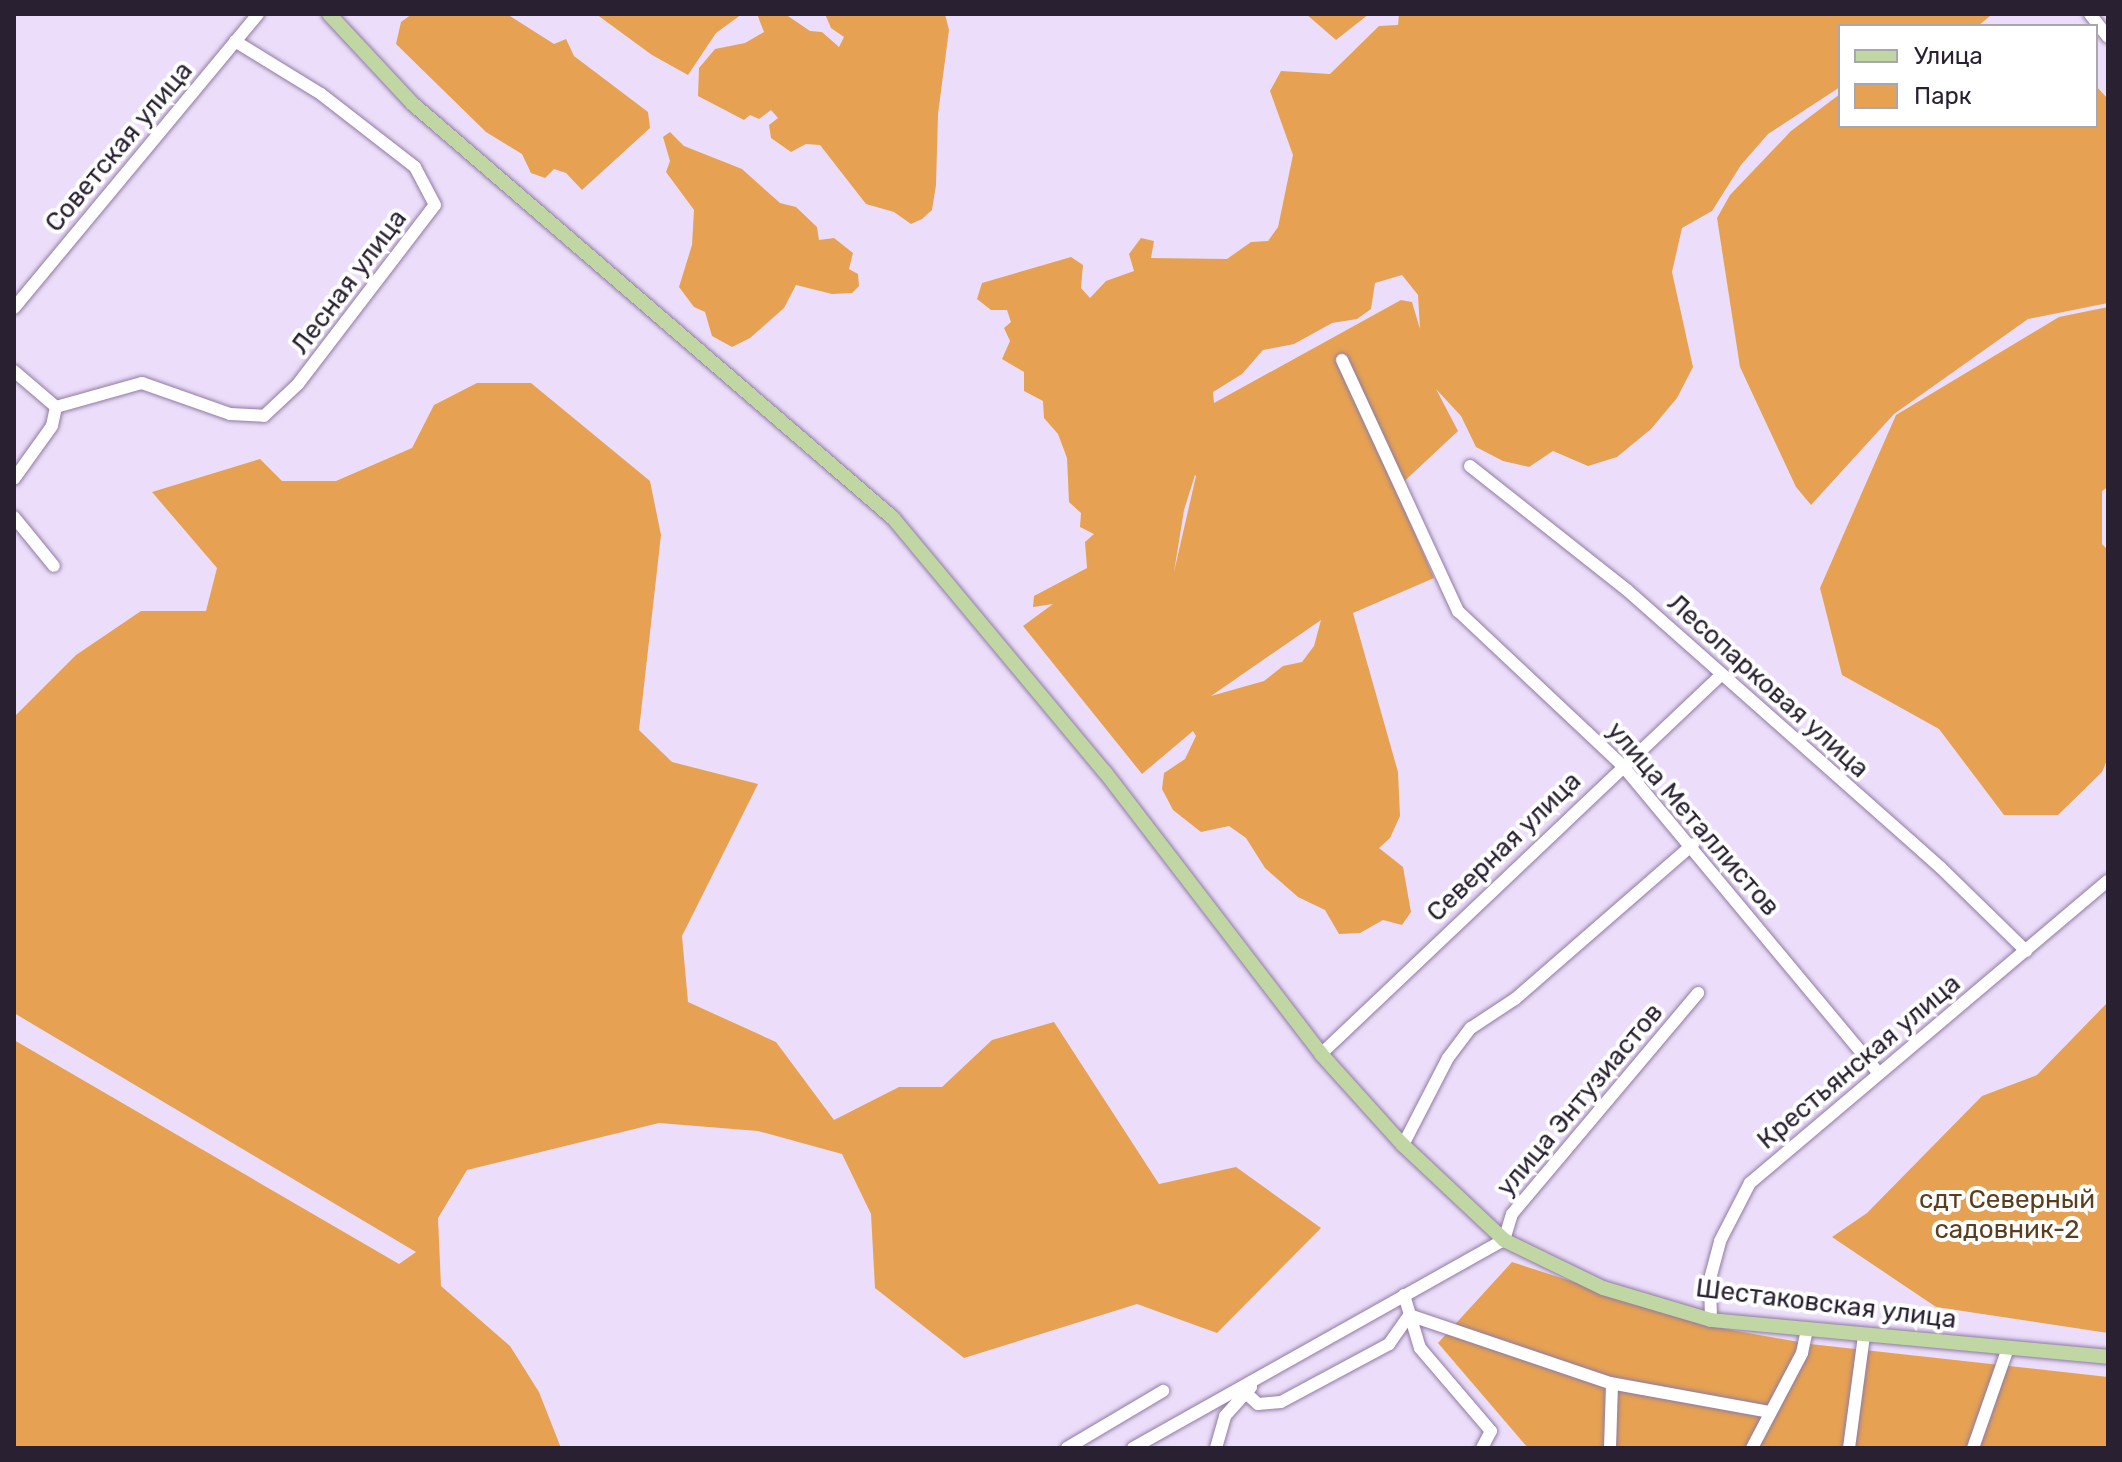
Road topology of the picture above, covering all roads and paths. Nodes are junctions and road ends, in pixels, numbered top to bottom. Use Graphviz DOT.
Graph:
graph roads {
  1 [pos="258,14"];
  2 [pos="329,14"];
  3 [pos="235,41"];
  4 [pos="14,308"];
  5 [pos="1342,360"];
  6 [pos="14,371"];
  7 [pos="56,407"];
  8 [pos="1470,466"];
  9 [pos="14,479"];
  10 [pos="14,517"];
  11 [pos="54,566"];
  12 [pos="1721,675"];
  13 [pos="1622,765"];
  14 [pos="1693,844"];
  15 [pos="2108,881"];
  16 [pos="2026,951"];
  17 [pos="1698,993"];
  18 [pos="1321,1054"];
  19 [pos="1878,1072"];
  20 [pos="1403,1145"];
  21 [pos="1504,1240"];
  22 [pos="1404,1295"];
  23 [pos="1409,1315"];
  24 [pos="1711,1320"];
  25 [pos="1807,1329"];
  26 [pos="1864,1335"];
  27 [pos="2008,1348"];
  28 [pos="2108,1357"];
  29 [pos="1261,1376"];
  30 [pos="1612,1384"];
  31 [pos="1163,1391"];
  32 [pos="1246,1393"];
  33 [pos="1770,1412"];
  34 [pos="1067,1448"];
  35 [pos="1133,1448"];
  36 [pos="1216,1448"];
  37 [pos="1482,1448"];
  38 [pos="1610,1448"];
  39 [pos="1752,1448"];
  40 [pos="1849,1448"];
  41 [pos="1973,1448"];
  1 -- 3 [label="street, Советская улица"];
  2 -- 18 [label="main road, Шестаковская улица"];
  3 -- 4 [label="street, Советская улица"];
  3 -- 7 [label="street, Лесная улица"];
  5 -- 13 [label="street, улица Металлистов"];
  6 -- 7 [label="street"];
  7 -- 9 [label="street"];
  8 -- 12 [label="street, Лесопарковая улица"];
  10 -- 11 [label="street"];
  12 -- 13 [label="street, Северная улица"];
  12 -- 16 [label="street, Лесопарковая улица"];
  13 -- 14 [label="street, улица Металлистов"];
  13 -- 18 [label="street, Северная улица"];
  14 -- 19 [label="street, улица Металлистов"];
  14 -- 20 [label="street"];
  15 -- 16 [label="street, Крестьянская улица"];
  16 -- 19 [label="street, Крестьянская улица"];
  17 -- 21 [label="street, улица Энтузиастов"];
  18 -- 20 [label="main road, Шестаковская улица"];
  19 -- 24 [label="street, Крестьянская улица"];
  20 -- 21 [label="main road, Шестаковская улица"];
  21 -- 22 [label="street"];
  21 -- 24 [label="main road, Шестаковская улица"];
  22 -- 23 [label="street"];
  22 -- 29 [label="street"];
  23 -- 30 [label="street"];
  23 -- 32 [label="street"];
  23 -- 37 [label="street"];
  24 -- 25 [label="main road, Шестаковская улица"];
  25 -- 26 [label="main road, Шестаковская улица"];
  25 -- 33 [label="street"];
  26 -- 27 [label="main road, Шестаковская улица"];
  26 -- 40 [label="street"];
  27 -- 28 [label="main road, Шестаковская улица"];
  27 -- 41 [label="street"];
  29 -- 32 [label="street"];
  29 -- 35 [label="street"];
  30 -- 33 [label="street"];
  30 -- 38 [label="street"];
  31 -- 34 [label="street"];
  32 -- 36 [label="street"];
  33 -- 39 [label="street"];
}
